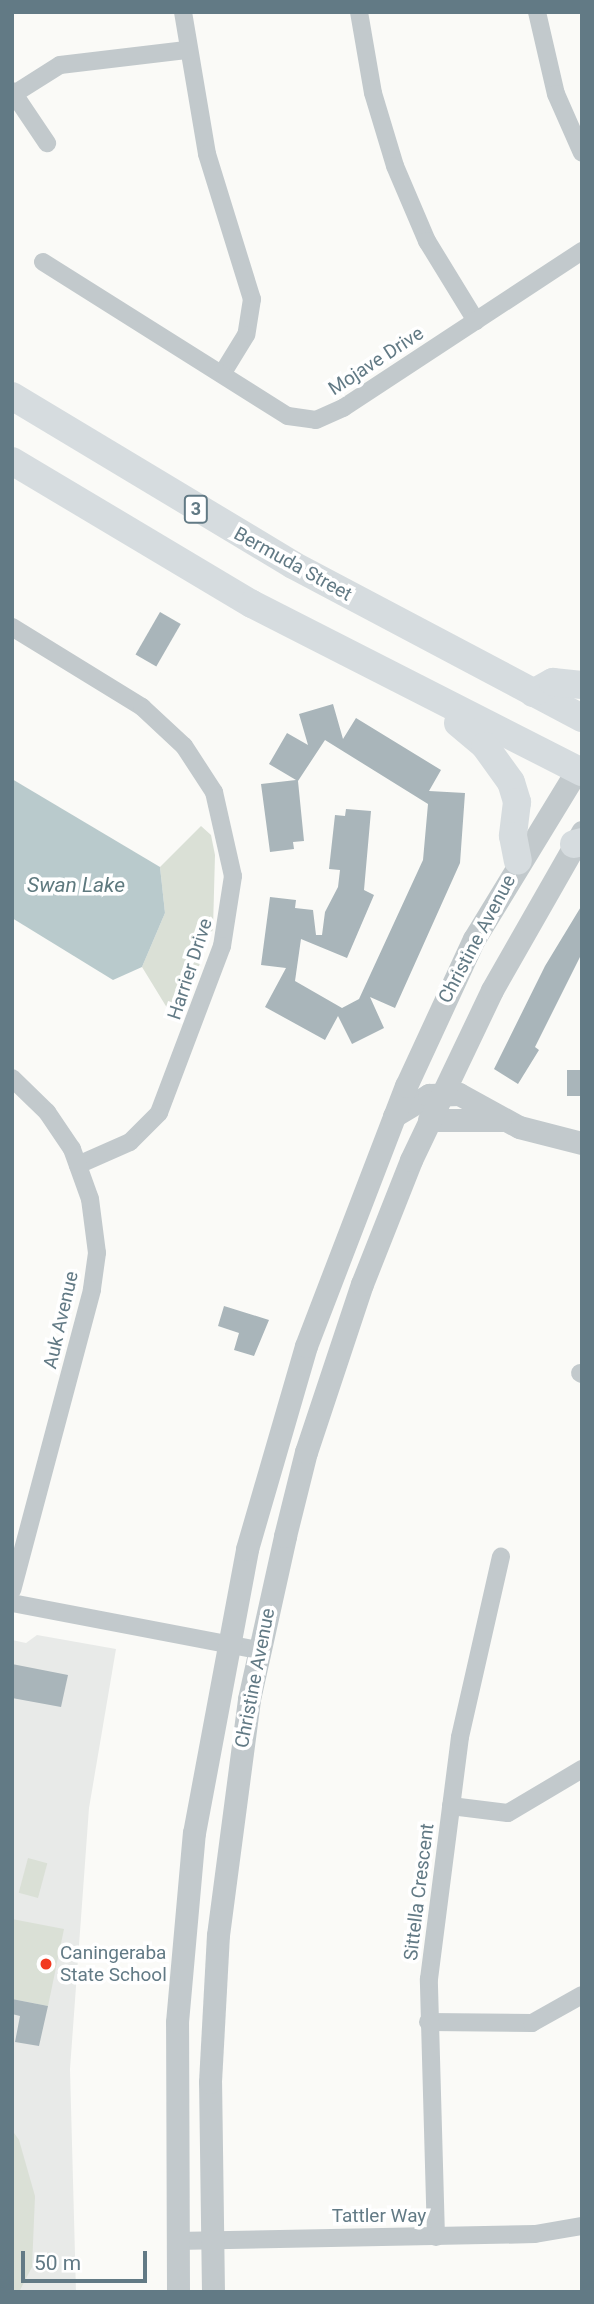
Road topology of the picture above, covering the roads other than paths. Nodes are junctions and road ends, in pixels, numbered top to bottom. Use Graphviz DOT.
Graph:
graph roads {
  1 [pos="183,12"];
  2 [pos="359,12"];
  3 [pos="537,12"];
  4 [pos="186,50"];
  5 [pos="13,93"];
  6 [pos="47,143"];
  7 [pos="582,153"];
  8 [pos="582,251"];
  9 [pos="43,262"];
  10 [pos="476,321"];
  11 [pos="222,374"];
  12 [pos="12,396"];
  13 [pos="12,461"];
  14 [pos="12,627"];
  15 [pos="582,684"];
  16 [pos="533,693"];
  17 [pos="444,705"];
  18 [pos="582,718"];
  19 [pos="580,771"];
  20 [pos="579,839"];
  21 [pos="518,861"];
  22 [pos="12,1078"];
  23 [pos="442,1093"];
  24 [pos="394,1116"];
  25 [pos="429,1120"];
  26 [pos="500,1120"];
  27 [pos="582,1143"];
  28 [pos="78,1165"];
  29 [pos="362,1284"];
  30 [pos="306,1346"];
  31 [pos="501,1557"];
  32 [pos="12,1590"];
  33 [pos="12,1603"];
  34 [pos="227,1645"];
  35 [pos="259,1650"];
  36 [pos="582,1769"];
  37 [pos="451,1806"];
  38 [pos="582,1994"];
  39 [pos="428,2022"];
  40 [pos="582,2226"];
  41 [pos="436,2237"];
  42 [pos="212,2238"];
  43 [pos="176,2242"];
  44 [pos="178,2292"];
  45 [pos="213,2292"];
  1 -- 4 [label="street"];
  2 -- 10 [label="street"];
  3 -- 7 [label="street"];
  4 -- 5 [label="street"];
  4 -- 11 [label="street"];
  5 -- 6 [label="street"];
  8 -- 10 [label="street, Mojave Drive"];
  9 -- 11 [label="street, Mojave Drive"];
  10 -- 11 [label="street, Mojave Drive"];
  12 -- 16 [label="main road, Bermuda Street / 3"];
  13 -- 17 [label="main road"];
  14 -- 28 [label="street, Harrier Drive"];
  15 -- 16 [label="main road"];
  16 -- 18 [label="main road, Bermuda Street / 3"];
  17 -- 19 [label="main road"];
  17 -- 21 [label="main road"];
  19 -- 21 [label="street, Christine Avenue"];
  20 -- 23 [label="street, Christine Avenue"];
  21 -- 24 [label="street, Christine Avenue"];
  22 -- 28 [label="street, Auk Avenue"];
  23 -- 24 [label="street"];
  23 -- 25 [label="street, Christine Avenue"];
  23 -- 26 [label="street"];
  24 -- 30 [label="street, Christine Avenue"];
  25 -- 26 [label="street"];
  25 -- 29 [label="street, Christine Avenue"];
  26 -- 27 [label="street"];
  28 -- 32 [label="street, Auk Avenue"];
  29 -- 30 [label="street"];
  29 -- 35 [label="street, Christine Avenue"];
  30 -- 34 [label="street, Christine Avenue"];
  31 -- 37 [label="street, Sittella Crescent"];
  33 -- 34 [label="street"];
  34 -- 35 [label="street"];
  34 -- 43 [label="street, Christine Avenue"];
  35 -- 42 [label="street, Christine Avenue"];
  36 -- 37 [label="street"];
  37 -- 39 [label="street, Sittella Crescent"];
  38 -- 39 [label="street"];
  39 -- 41 [label="street, Sittella Crescent"];
  40 -- 41 [label="street, Tattler Way"];
  41 -- 42 [label="street, Tattler Way"];
  42 -- 43 [label="street, Tattler Way"];
  42 -- 45 [label="street, Christine Avenue"];
  43 -- 44 [label="street, Christine Avenue"];
}
